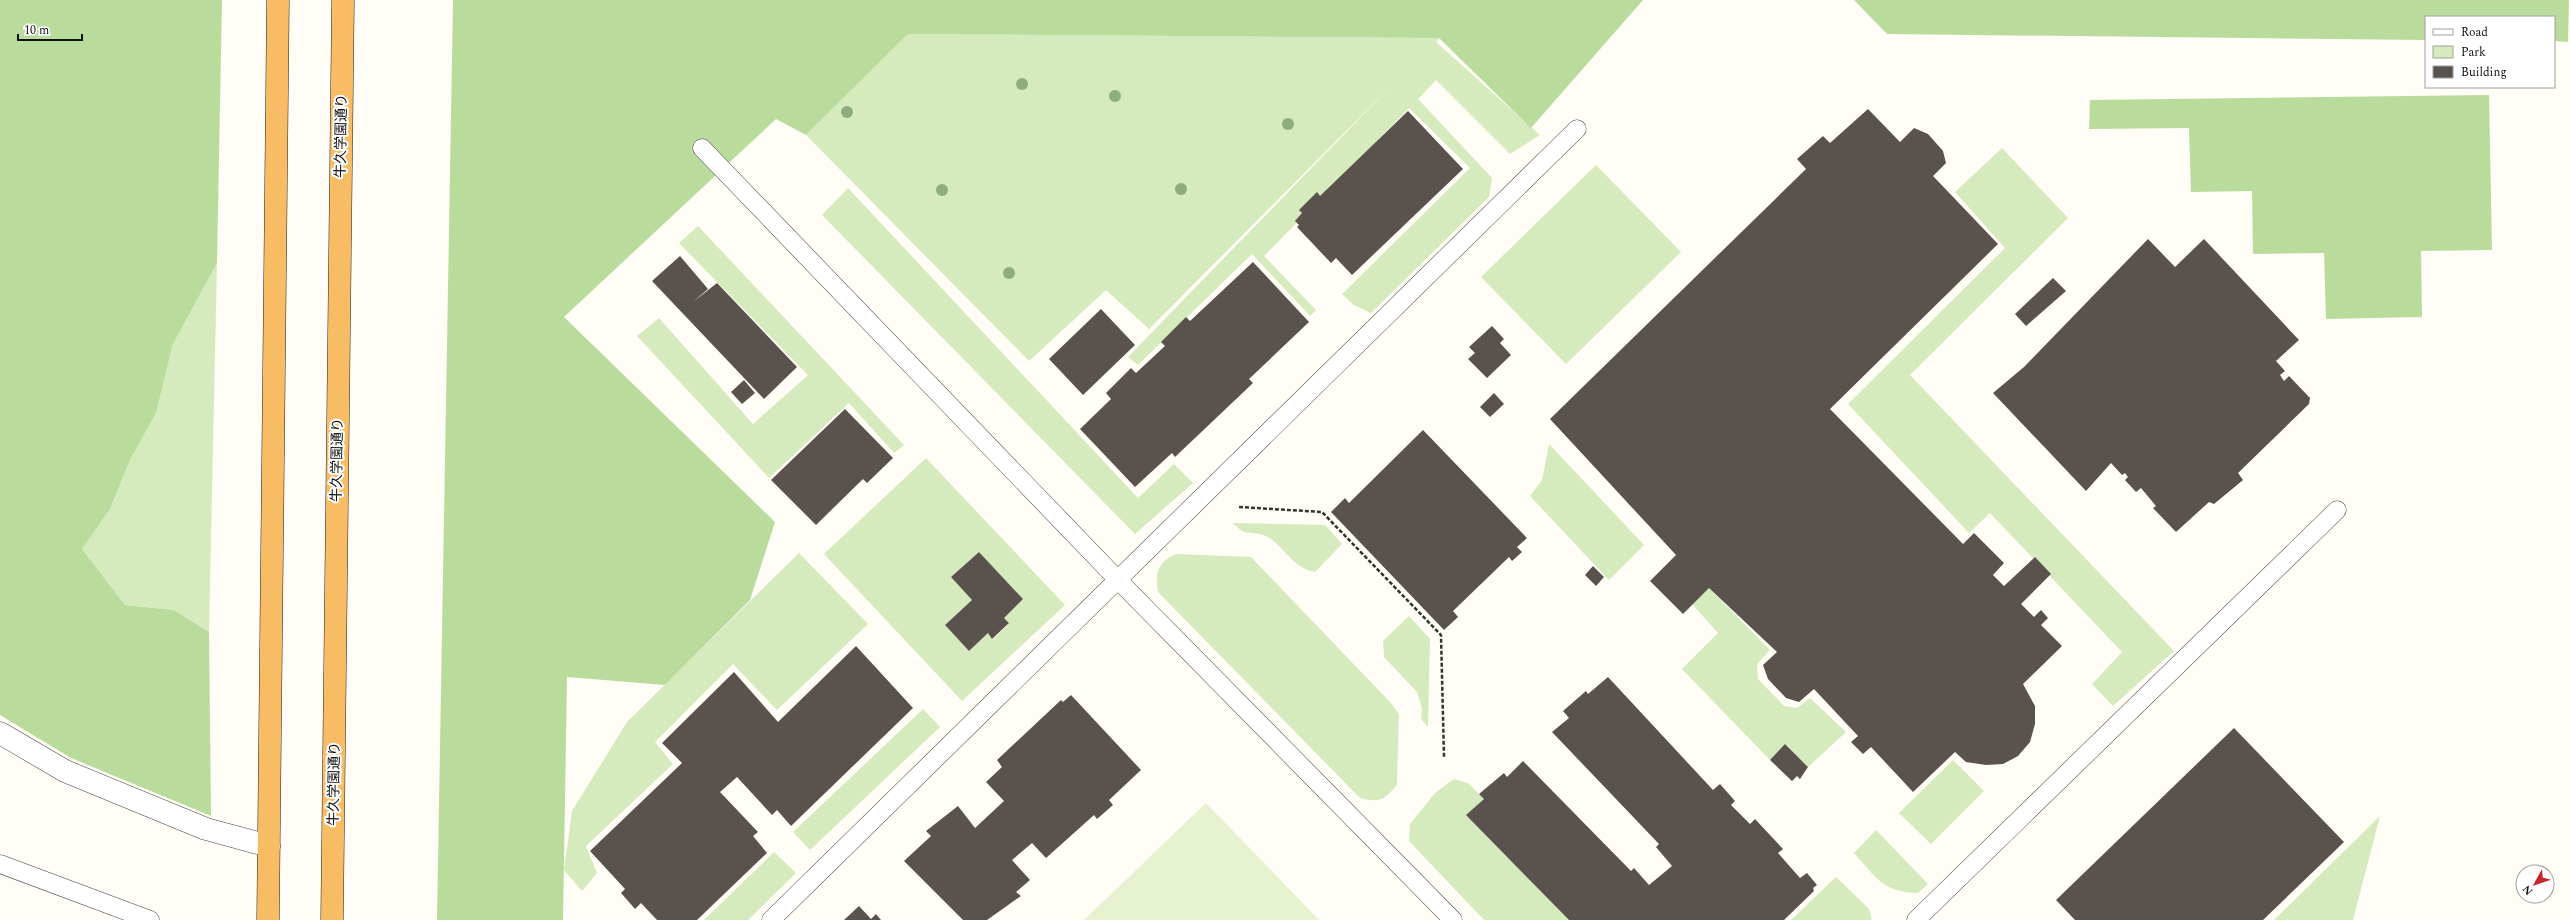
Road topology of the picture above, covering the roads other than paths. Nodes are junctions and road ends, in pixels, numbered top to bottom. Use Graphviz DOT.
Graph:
graph roads {
  1 [pos="278,0"];
  2 [pos="342,0"];
  3 [pos="1577,129"];
  4 [pos="702,148"];
  5 [pos="2337,510"];
  6 [pos="1118,580"];
  7 [pos="0,733"];
  8 [pos="269,846"];
  9 [pos="0,864"];
  10 [pos="150,920"];
  11 [pos="268,920"];
  12 [pos="332,920"];
  13 [pos="771,920"];
  14 [pos="1453,920"];
  15 [pos="1916,920"];
  1 -- 8 [label="highway"];
  2 -- 12 [label="highway, 牛久学園通り"];
  3 -- 6 [label="lane"];
  4 -- 6 [label="lane"];
  5 -- 15 [label="lane"];
  6 -- 13 [label="lane"];
  6 -- 14 [label="lane"];
  7 -- 8 [label="street"];
  8 -- 11 [label="highway"];
  9 -- 10 [label="lane"];
}
